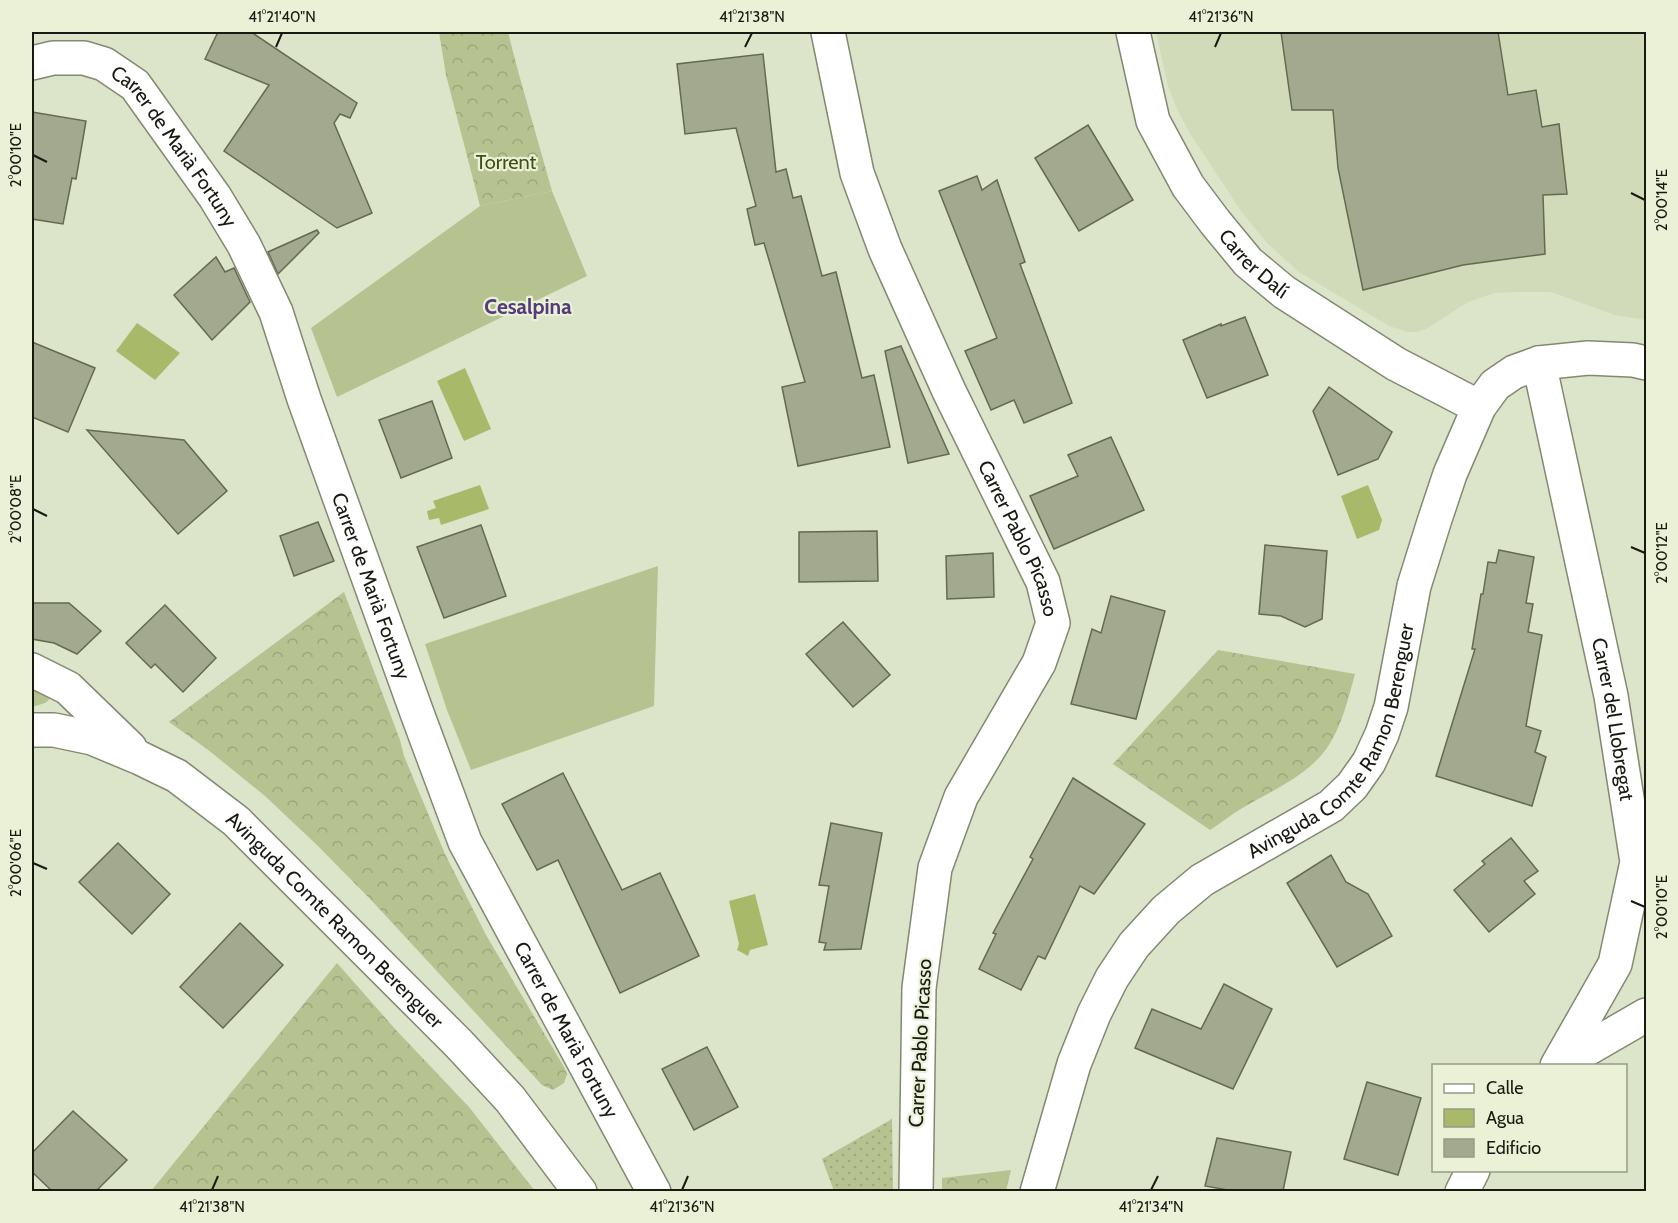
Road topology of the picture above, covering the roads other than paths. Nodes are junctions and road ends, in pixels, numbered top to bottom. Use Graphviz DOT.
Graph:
graph roads {
  1 [pos="828,32"];
  2 [pos="1133,32"];
  3 [pos="32,63"];
  4 [pos="1539,363"];
  5 [pos="1647,363"];
  6 [pos="1479,407"];
  7 [pos="32,670"];
  8 [pos="32,730"];
  9 [pos="140,758"];
  10 [pos="1647,1015"];
  11 [pos="1559,1064"];
  12 [pos="1560,1064"];
  13 [pos="1472,1172"];
  14 [pos="580,1191"];
  15 [pos="654,1191"];
  16 [pos="916,1191"];
  17 [pos="1037,1191"];
  18 [pos="1462,1191"];
  1 -- 16 [label="street, Carrer Pablo Picasso"];
  2 -- 6 [label="street, Carrer Dalí"];
  3 -- 15 [label="street, Carrer de Marià Fortuny"];
  4 -- 5 [label="street, Avinguda Comte Ramon Berenguer"];
  4 -- 6 [label="street, Avinguda Comte Ramon Berenguer"];
  4 -- 11 [label="street, Carrer del Llobregat"];
  6 -- 17 [label="street, Avinguda Comte Ramon Berenguer"];
  7 -- 9 [label="street"];
  8 -- 9 [label="street, Avinguda Comte Ramon Berenguer"];
  9 -- 14 [label="street, Avinguda Comte Ramon Berenguer"];
  10 -- 12 [label="street"];
  13 -- 18 [label="street"];
}
